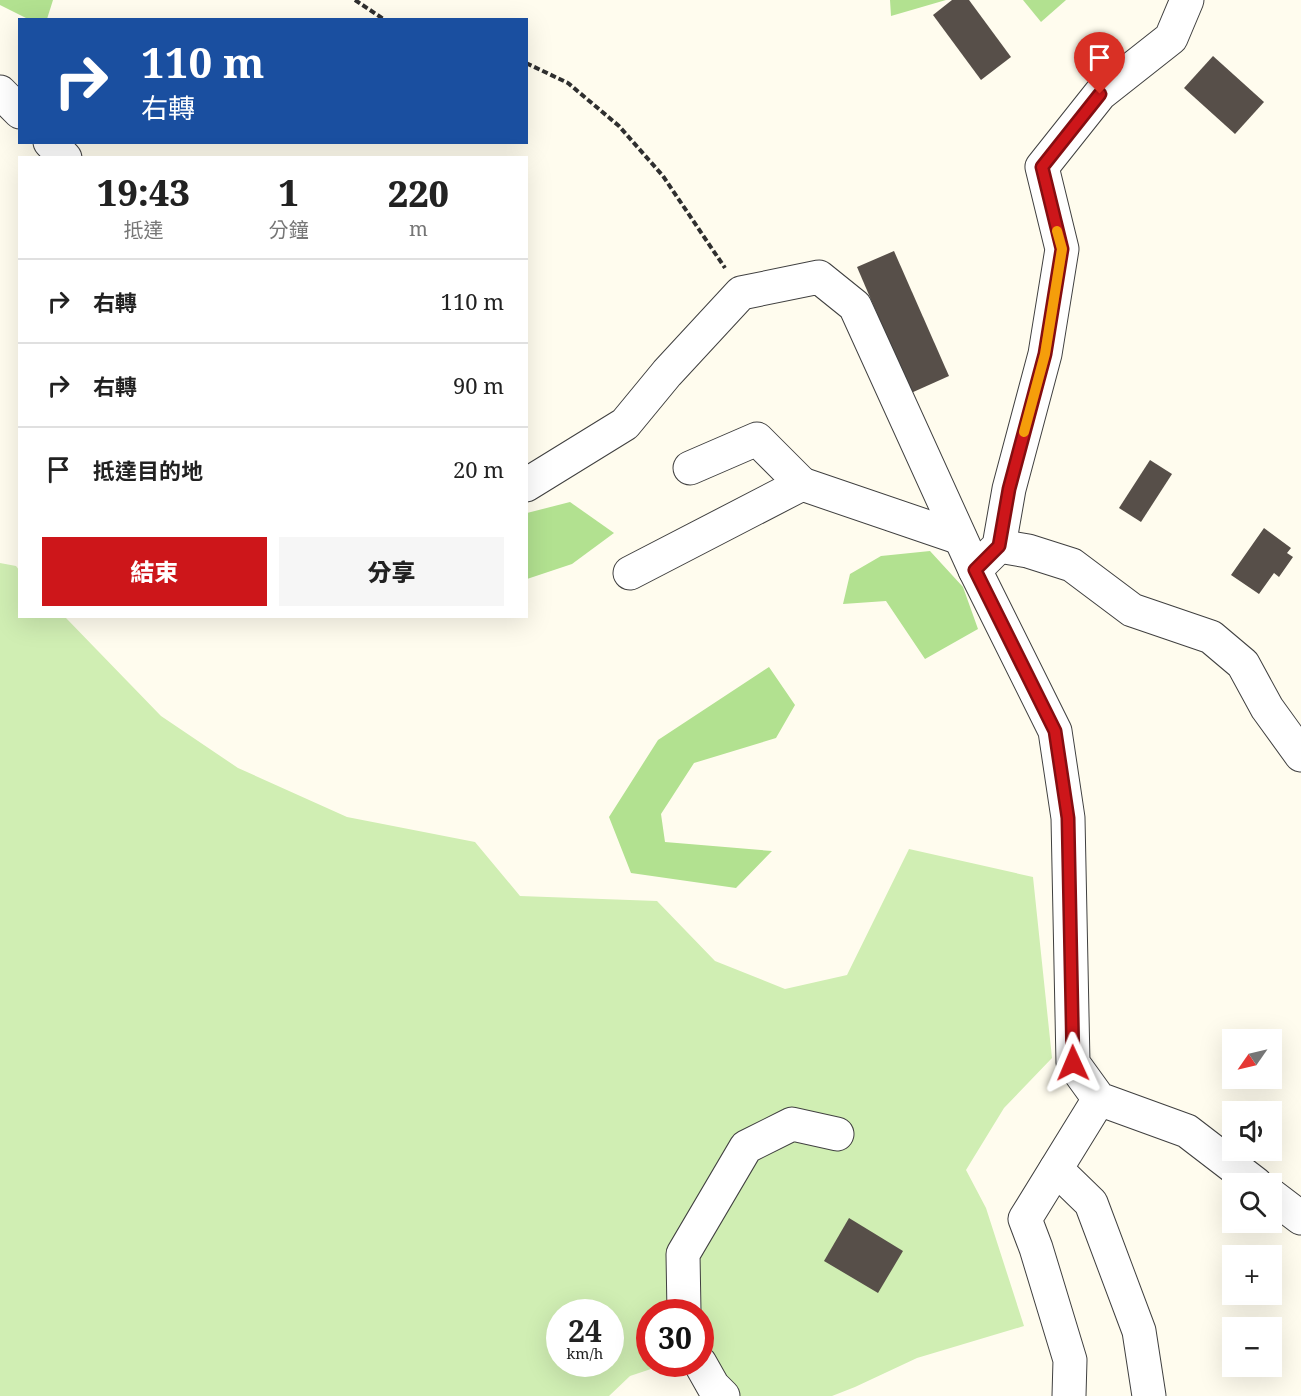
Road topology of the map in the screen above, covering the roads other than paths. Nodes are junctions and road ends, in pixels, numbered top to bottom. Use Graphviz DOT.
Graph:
graph roads {
  1 [pos="1187,0"];
  2 [pos="0,92"];
  3 [pos="18,110"];
  4 [pos="52,144"];
  5 [pos="63,156"];
  6 [pos="690,468"];
  7 [pos="528,484"];
  8 [pos="802,484"];
  9 [pos="960,538"];
  10 [pos="999,546"];
  11 [pos="975,570"];
  12 [pos="630,573"];
  13 [pos="1301,755"];
  14 [pos="1099,1099"];
  15 [pos="837,1134"];
  16 [pos="1056,1170"];
  17 [pos="1242,1173"];
  18 [pos="1282,1204"];
  19 [pos="1301,1218"];
  20 [pos="684,1299"];
  21 [pos="708,1377"];
  22 [pos="723,1396"];
  23 [pos="1069,1396"];
  24 [pos="1149,1396"];
  1 -- 10 [label="street"];
  2 -- 3 [label="street"];
  4 -- 5 [label="street"];
  6 -- 8 [label="street"];
  7 -- 9 [label="street"];
  8 -- 9 [label="street"];
  8 -- 12 [label="street"];
  9 -- 11 [label="street"];
  10 -- 11 [label="street"];
  10 -- 13 [label="street"];
  11 -- 14 [label="street"];
  14 -- 16 [label="street"];
  14 -- 17 [label="street"];
  15 -- 20 [label="street"];
  16 -- 23 [label="street"];
  16 -- 24 [label="street"];
  18 -- 19 [label="street"];
  21 -- 22 [label="street"];
}
